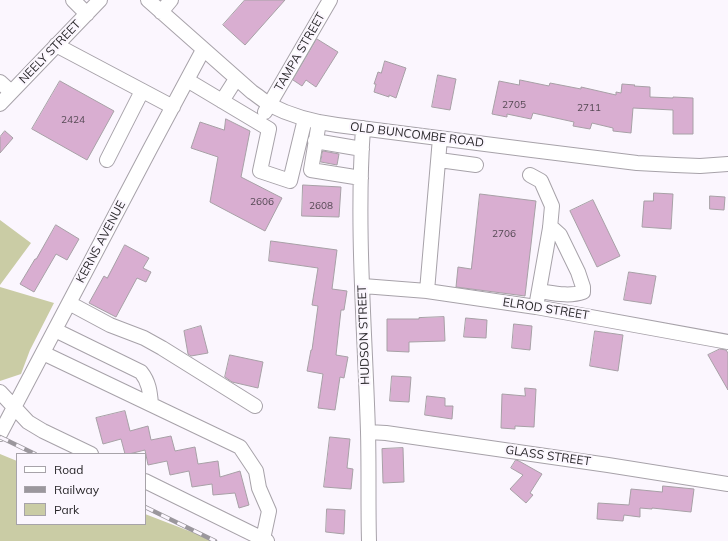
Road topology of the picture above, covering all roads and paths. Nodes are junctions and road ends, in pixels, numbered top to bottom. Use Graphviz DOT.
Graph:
graph roads {
  1 [pos="73,0"];
  2 [pos="100,0"];
  3 [pos="148,0"];
  4 [pos="171,0"];
  5 [pos="330,0"];
  6 [pos="161,12"];
  7 [pos="87,14"];
  8 [pos="56,45"];
  9 [pos="203,50"];
  10 [pos="236,79"];
  11 [pos="187,80"];
  12 [pos="0,82"];
  13 [pos="142,91"];
  14 [pos="11,92"];
  15 [pos="222,101"];
  16 [pos="0,104"];
  17 [pos="269,104"];
  18 [pos="173,107"];
  19 [pos="312,120"];
  20 [pos="259,123"];
  21 [pos="337,125"];
  22 [pos="363,128"];
  23 [pos="440,138"];
  24 [pos="315,141"];
  25 [pos="333,144"];
  26 [pos="362,149"];
  27 [pos="297,152"];
  28 [pos="313,156"];
  29 [pos="107,160"];
  30 [pos="439,160"];
  31 [pos="728,164"];
  32 [pos="476,165"];
  33 [pos="530,175"];
  34 [pos="361,178"];
  35 [pos="550,226"];
  36 [pos="363,286"];
  37 [pos="427,291"];
  38 [pos="539,291"];
  39 [pos="69,303"];
  40 [pos="536,307"];
  41 [pos="55,330"];
  42 [pos="728,342"];
  43 [pos="42,354"];
  44 [pos="0,392"];
  45 [pos="151,404"];
  46 [pos="255,406"];
  47 [pos="14,407"];
  48 [pos="368,432"];
  49 [pos="0,434"];
  50 [pos="89,453"];
  51 [pos="146,481"];
  52 [pos="728,484"];
  53 [pos="265,540"];
  54 [pos="369,541"];
  1 -- 7 [label="street"];
  2 -- 7 [label="street, NEELY STREET"];
  3 -- 6 [label="street, OLD BUNCOMBE ROAD"];
  4 -- 6 [label="street"];
  5 -- 17 [label="street, TAMPA STREET"];
  6 -- 9 [label="street, OLD BUNCOMBE ROAD"];
  7 -- 8 [label="street, NEELY STREET"];
  8 -- 13 [label="street"];
  8 -- 14 [label="street, NEELY STREET"];
  9 -- 10 [label="street, OLD BUNCOMBE ROAD"];
  9 -- 11 [label="street, KERNS AVENUE"];
  10 -- 15 [label="street"];
  10 -- 17 [label="street, OLD BUNCOMBE ROAD"];
  11 -- 15 [label="street"];
  11 -- 18 [label="street, KERNS AVENUE"];
  12 -- 14 [label="street"];
  13 -- 18 [label="street"];
  13 -- 29 [label="street"];
  14 -- 16 [label="street, NEELY STREET"];
  15 -- 20 [label="street"];
  17 -- 19 [label="street, OLD BUNCOMBE ROAD"];
  17 -- 20 [label="street, TAMPA STREET"];
  18 -- 39 [label="street, KERNS AVENUE"];
  19 -- 21 [label="street, OLD BUNCOMBE ROAD"];
  19 -- 24 [label="street"];
  19 -- 27 [label="street"];
  20 -- 27 [label="street"];
  21 -- 22 [label="street, OLD BUNCOMBE ROAD"];
  21 -- 25 [label="street"];
  22 -- 23 [label="street, OLD BUNCOMBE ROAD"];
  22 -- 26 [label="street, HUDSON STREET"];
  23 -- 30 [label="street"];
  23 -- 31 [label="street, OLD BUNCOMBE ROAD"];
  24 -- 25 [label="street"];
  24 -- 28 [label="street"];
  25 -- 26 [label="street"];
  26 -- 34 [label="street, HUDSON STREET"];
  27 -- 28 [label="street"];
  28 -- 34 [label="street"];
  30 -- 32 [label="street"];
  30 -- 37 [label="street"];
  33 -- 35 [label="street"];
  34 -- 36 [label="street, HUDSON STREET"];
  35 -- 38 [label="street"];
  35 -- 38 [label="street"];
  36 -- 37 [label="street, ELROD STREET"];
  36 -- 48 [label="street, HUDSON STREET"];
  37 -- 40 [label="street, ELROD STREET"];
  38 -- 40 [label="street"];
  39 -- 41 [label="street, KERNS AVENUE"];
  39 -- 46 [label="street"];
  40 -- 42 [label="street, ELROD STREET"];
  41 -- 43 [label="street, KERNS AVENUE"];
  41 -- 45 [label="street"];
  43 -- 45 [label="street"];
  43 -- 47 [label="street, KERNS AVENUE"];
  44 -- 47 [label="street"];
  45 -- 53 [label="street"];
  47 -- 49 [label="street, KERNS AVENUE"];
  47 -- 50 [label="street"];
  48 -- 52 [label="street, GLASS STREET"];
  48 -- 54 [label="street, HUDSON STREET"];
  51 -- 53 [label="street"];
}
